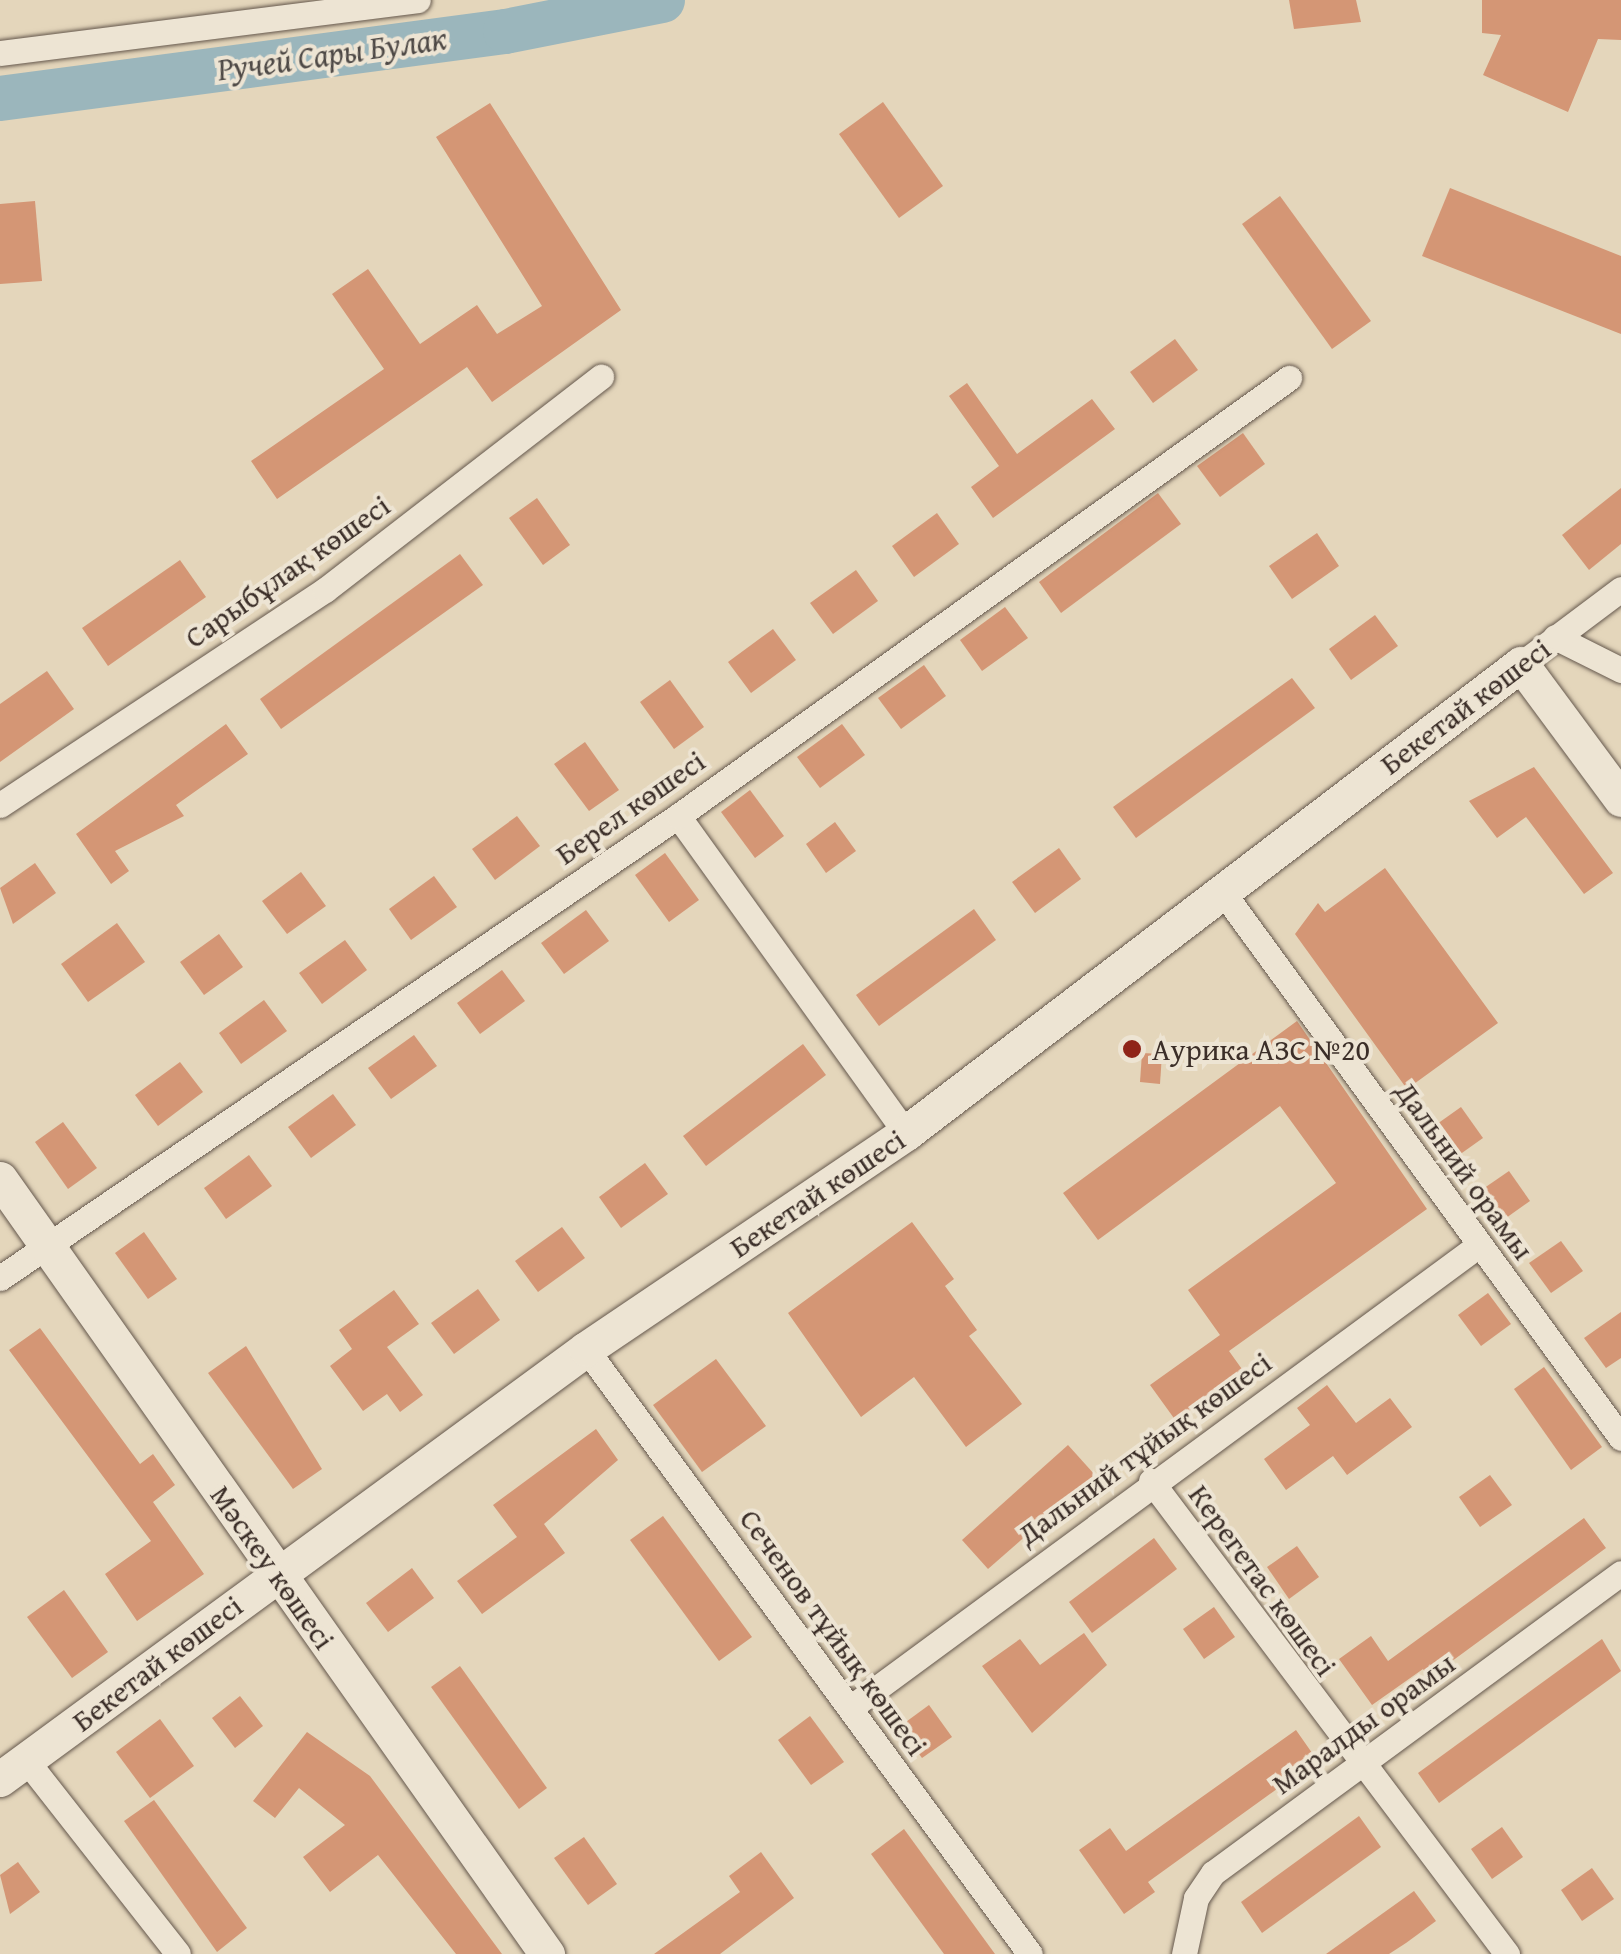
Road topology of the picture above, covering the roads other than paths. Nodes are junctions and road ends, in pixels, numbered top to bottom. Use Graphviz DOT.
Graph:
graph roads {
  1 [pos="418,0"];
  2 [pos="0,53"];
  3 [pos="601,378"];
  4 [pos="1290,378"];
  5 [pos="1621,589"];
  6 [pos="1555,638"];
  7 [pos="1521,664"];
  8 [pos="1621,670"];
  9 [pos="1621,799"];
  10 [pos="0,805"];
  11 [pos="678,816"];
  12 [pos="1222,891"];
  13 [pos="906,1134"];
  14 [pos="0,1179"];
  15 [pos="48,1243"];
  16 [pos="1479,1244"];
  17 [pos="0,1278"];
  18 [pos="586,1349"];
  19 [pos="1621,1438"];
  20 [pos="1151,1481"];
  21 [pos="1621,1573"];
  22 [pos="277,1574"];
  23 [pos="850,1708"];
  24 [pos="1358,1767"];
  25 [pos="13,1769"];
  26 [pos="178,1954"];
  27 [pos="547,1954"];
  28 [pos="1030,1954"];
  29 [pos="1184,1954"];
  30 [pos="1508,1954"];
  1 -- 2 [label="street"];
  3 -- 10 [label="street, Сарыбұлақ көшесі"];
  4 -- 11 [label="street, Берел көшесі"];
  5 -- 6 [label="street, Бекетай көшесі"];
  6 -- 7 [label="street, Бекетай көшесі"];
  6 -- 8 [label="street"];
  7 -- 9 [label="street"];
  7 -- 12 [label="street, Бекетай көшесі"];
  11 -- 13 [label="street"];
  11 -- 15 [label="street, Берел көшесі"];
  12 -- 13 [label="street, Бекетай көшесі"];
  12 -- 16 [label="street, Дальний орамы"];
  13 -- 18 [label="street, Бекетай көшесі"];
  14 -- 15 [label="street, Мәскеу көшесі"];
  15 -- 17 [label="street, Берел көшесі"];
  15 -- 22 [label="street, Мәскеу көшесі"];
  16 -- 19 [label="street, Дальний орамы"];
  16 -- 20 [label="street, Дальний тұйық көшесі"];
  18 -- 22 [label="street, Бекетай көшесі"];
  18 -- 23 [label="street, Сеченов тұйық көшесі"];
  20 -- 23 [label="street, Дальний тұйық көшесі"];
  20 -- 24 [label="street, Керегетас көшесі"];
  21 -- 24 [label="street, Маралды орамы"];
  22 -- 25 [label="street, Бекетай көшесі"];
  22 -- 27 [label="street, Мәскеу көшесі"];
  23 -- 28 [label="street, Сеченов тұйық көшесі"];
  24 -- 29 [label="street, Маралды орамы"];
  24 -- 30 [label="street, Керегетас көшесі"];
  25 -- 26 [label="street"];
}
